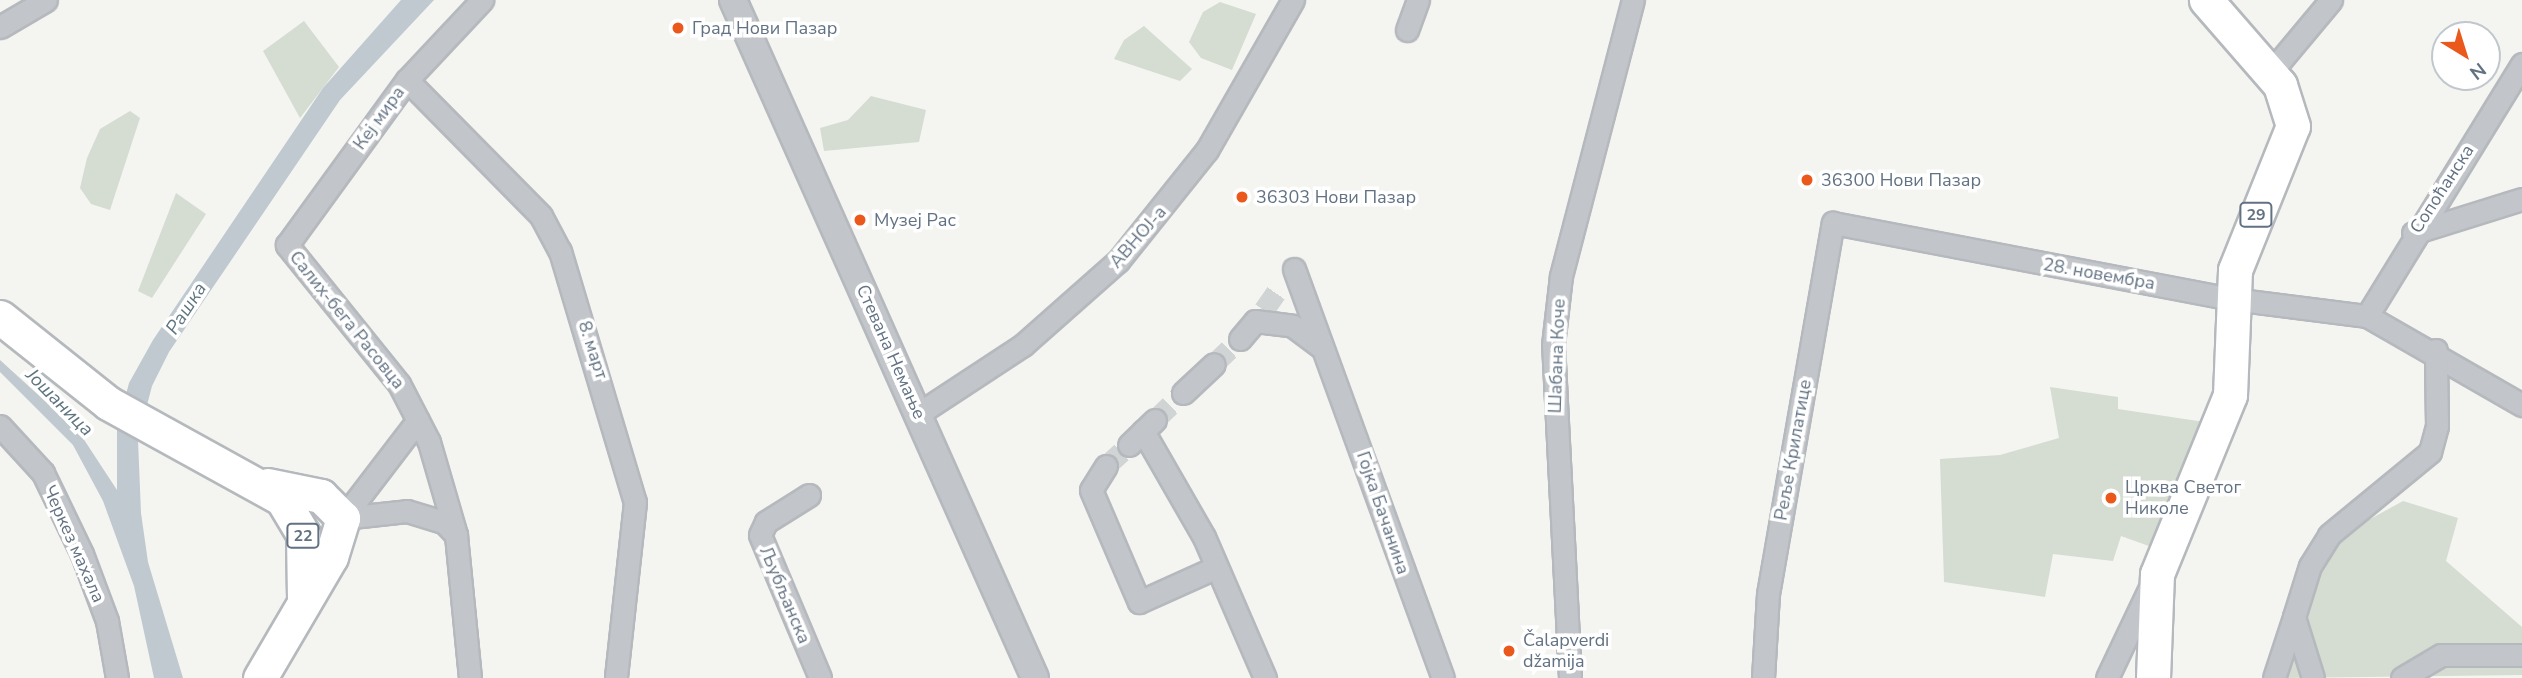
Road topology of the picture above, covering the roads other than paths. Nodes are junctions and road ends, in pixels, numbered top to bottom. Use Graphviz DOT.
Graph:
graph roads {
  1 [pos="46,0"];
  2 [pos="482,0"];
  3 [pos="733,0"];
  4 [pos="1293,0"];
  5 [pos="1418,0"];
  6 [pos="1633,0"];
  7 [pos="2206,0"];
  8 [pos="2330,0"];
  9 [pos="748,13"];
  10 [pos="0,27"];
  11 [pos="1406,30"];
  12 [pos="2522,64"];
  13 [pos="2270,73"];
  14 [pos="407,80"];
  15 [pos="2522,199"];
  16 [pos="1833,223"];
  17 [pos="2413,233"];
  18 [pos="287,245"];
  19 [pos="1287,278"];
  20 [pos="2232,299"];
  21 [pos="2367,316"];
  22 [pos="0,317"];
  23 [pos="1240,339"];
  24 [pos="1322,348"];
  25 [pos="2436,350"];
  26 [pos="1214,364"];
  27 [pos="1183,393"];
  28 [pos="2522,405"];
  29 [pos="918,414"];
  30 [pos="418,420"];
  31 [pos="0,426"];
  32 [pos="1143,432"];
  33 [pos="1105,466"];
  34 [pos="268,485"];
  35 [pos="809,495"];
  36 [pos="343,518"];
  37 [pos="456,535"];
  38 [pos="1217,567"];
  39 [pos="2157,574"];
  40 [pos="304,598"];
  41 [pos="2294,617"];
  42 [pos="2522,655"];
  43 [pos="261,677"];
  44 [pos="117,678"];
  45 [pos="470,678"];
  46 [pos="616,678"];
  47 [pos="820,678"];
  48 [pos="1035,678"];
  49 [pos="1265,678"];
  50 [pos="1443,678"];
  51 [pos="1570,678"];
  52 [pos="1763,678"];
  53 [pos="2107,678"];
  54 [pos="2152,678"];
  55 [pos="2274,678"];
  56 [pos="2313,678"];
  57 [pos="2402,678"];
  1 -- 10 [label="street"];
  2 -- 14 [label="street, Кеј мира"];
  3 -- 9 [label="street, Стевана Немање"];
  4 -- 29 [label="street, АВНОЈ-а"];
  5 -- 11 [label="street"];
  6 -- 51 [label="street, Шабана Коче"];
  7 -- 13 [label="main road, 29"];
  8 -- 13 [label="street"];
  9 -- 29 [label="street, Стевана Немање"];
  12 -- 17 [label="street, Сопоћанска"];
  13 -- 20 [label="main road, 29"];
  14 -- 18 [label="street, Кеј мира"];
  14 -- 46 [label="street, 8. март"];
  15 -- 17 [label="street"];
  16 -- 20 [label="street, 28. новембра"];
  16 -- 52 [label="street, Реље Крилатице"];
  17 -- 21 [label="street, Сопоћанска"];
  18 -- 30 [label="street, Салих-бега Расовца"];
  19 -- 24 [label="street, Гојка Бачанина"];
  20 -- 21 [label="street, 28. новембра"];
  20 -- 39 [label="main road, 29"];
  21 -- 25 [label="street, 28. новембра"];
  22 -- 34 [label="main road, 22"];
  23 -- 24 [label="street"];
  24 -- 50 [label="street, Гојка Бачанина"];
  25 -- 28 [label="street, 28. новембра"];
  25 -- 41 [label="street"];
  26 -- 27 [label="street"];
  29 -- 48 [label="street, Стевана Немање"];
  30 -- 36 [label="street"];
  30 -- 37 [label="street, Салих-бега Расовца"];
  31 -- 44 [label="street, Черкез махала"];
  32 -- 38 [label="street"];
  33 -- 38 [label="street"];
  34 -- 36 [label="main road, 22"];
  34 -- 40 [label="main road, 22"];
  35 -- 47 [label="street, Љубљанска"];
  36 -- 37 [label="street"];
  36 -- 40 [label="main road, 22"];
  37 -- 45 [label="street, Салих-бега Расовца"];
  38 -- 49 [label="street"];
  39 -- 53 [label="street"];
  39 -- 54 [label="main road, 29"];
  40 -- 43 [label="main road, 22"];
  41 -- 55 [label="street"];
  41 -- 56 [label="street"];
  42 -- 57 [label="street"];
}
